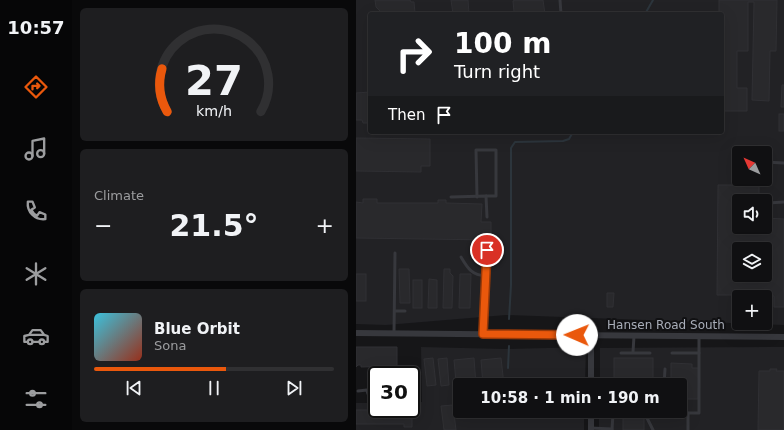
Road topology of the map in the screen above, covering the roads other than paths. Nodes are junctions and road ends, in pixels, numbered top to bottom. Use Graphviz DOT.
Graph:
graph roads {
  1 [pos="560,0"];
  2 [pos="561,12"];
  3 [pos="772,162"];
  4 [pos="784,163"];
  5 [pos="486,196"];
  6 [pos="451,197"];
  7 [pos="477,197"];
  8 [pos="784,202"];
  9 [pos="772,203"];
  10 [pos="486,217"];
  11 [pos="487,250"];
  12 [pos="395,253"];
  13 [pos="461,257"];
  14 [pos="486,276"];
  15 [pos="395,311"];
  16 [pos="405,311"];
  17 [pos="356,333"];
  18 [pos="394,333"];
  19 [pos="483,334"];
  20 [pos="591,335"];
  21 [pos="634,336"];
  22 [pos="698,336"];
  23 [pos="784,337"];
  24 [pos="621,352"];
  25 [pos="633,352"];
  26 [pos="650,353"];
  27 [pos="672,353"];
  28 [pos="699,353"];
  29 [pos="665,369"];
  30 [pos="591,378"];
  31 [pos="664,378"];
  32 [pos="358,391"];
  33 [pos="368,395"];
  34 [pos="688,413"];
  35 [pos="591,418"];
  36 [pos="591,429"];
  37 [pos="612,429"];
  38 [pos="653,430"];
  39 [pos="688,430"];
  1 -- 2 [label="lane"];
  3 -- 4 [label="lane"];
  5 -- 7 [label="lane"];
  5 -- 7 [label="lane"];
  5 -- 10 [label="lane"];
  6 -- 7 [label="lane"];
  8 -- 9 [label="lane"];
  11 -- 14 [label="lane"];
  12 -- 15 [label="lane"];
  13 -- 14 [label="lane"];
  14 -- 19 [label="lane"];
  15 -- 16 [label="lane"];
  15 -- 18 [label="lane"];
  17 -- 18 [label="street, Hansen Road South"];
  18 -- 19 [label="street, Hansen Road South"];
  19 -- 20 [label="street, Hansen Road South"];
  20 -- 21 [label="street, Hansen Road South"];
  20 -- 30 [label="street"];
  21 -- 22 [label="street, Hansen Road South"];
  21 -- 25 [label="lane"];
  22 -- 23 [label="street, Hansen Road South"];
  22 -- 28 [label="lane"];
  24 -- 25 [label="lane"];
  25 -- 26 [label="lane"];
  27 -- 28 [label="lane"];
  28 -- 34 [label="lane"];
  29 -- 31 [label="lane"];
  32 -- 33 [label="lane"];
  34 -- 39 [label="lane"];
  35 -- 36 [label="street"];
  36 -- 37 [label="lane"];
  37 -- 38 [label="lane"];
}
